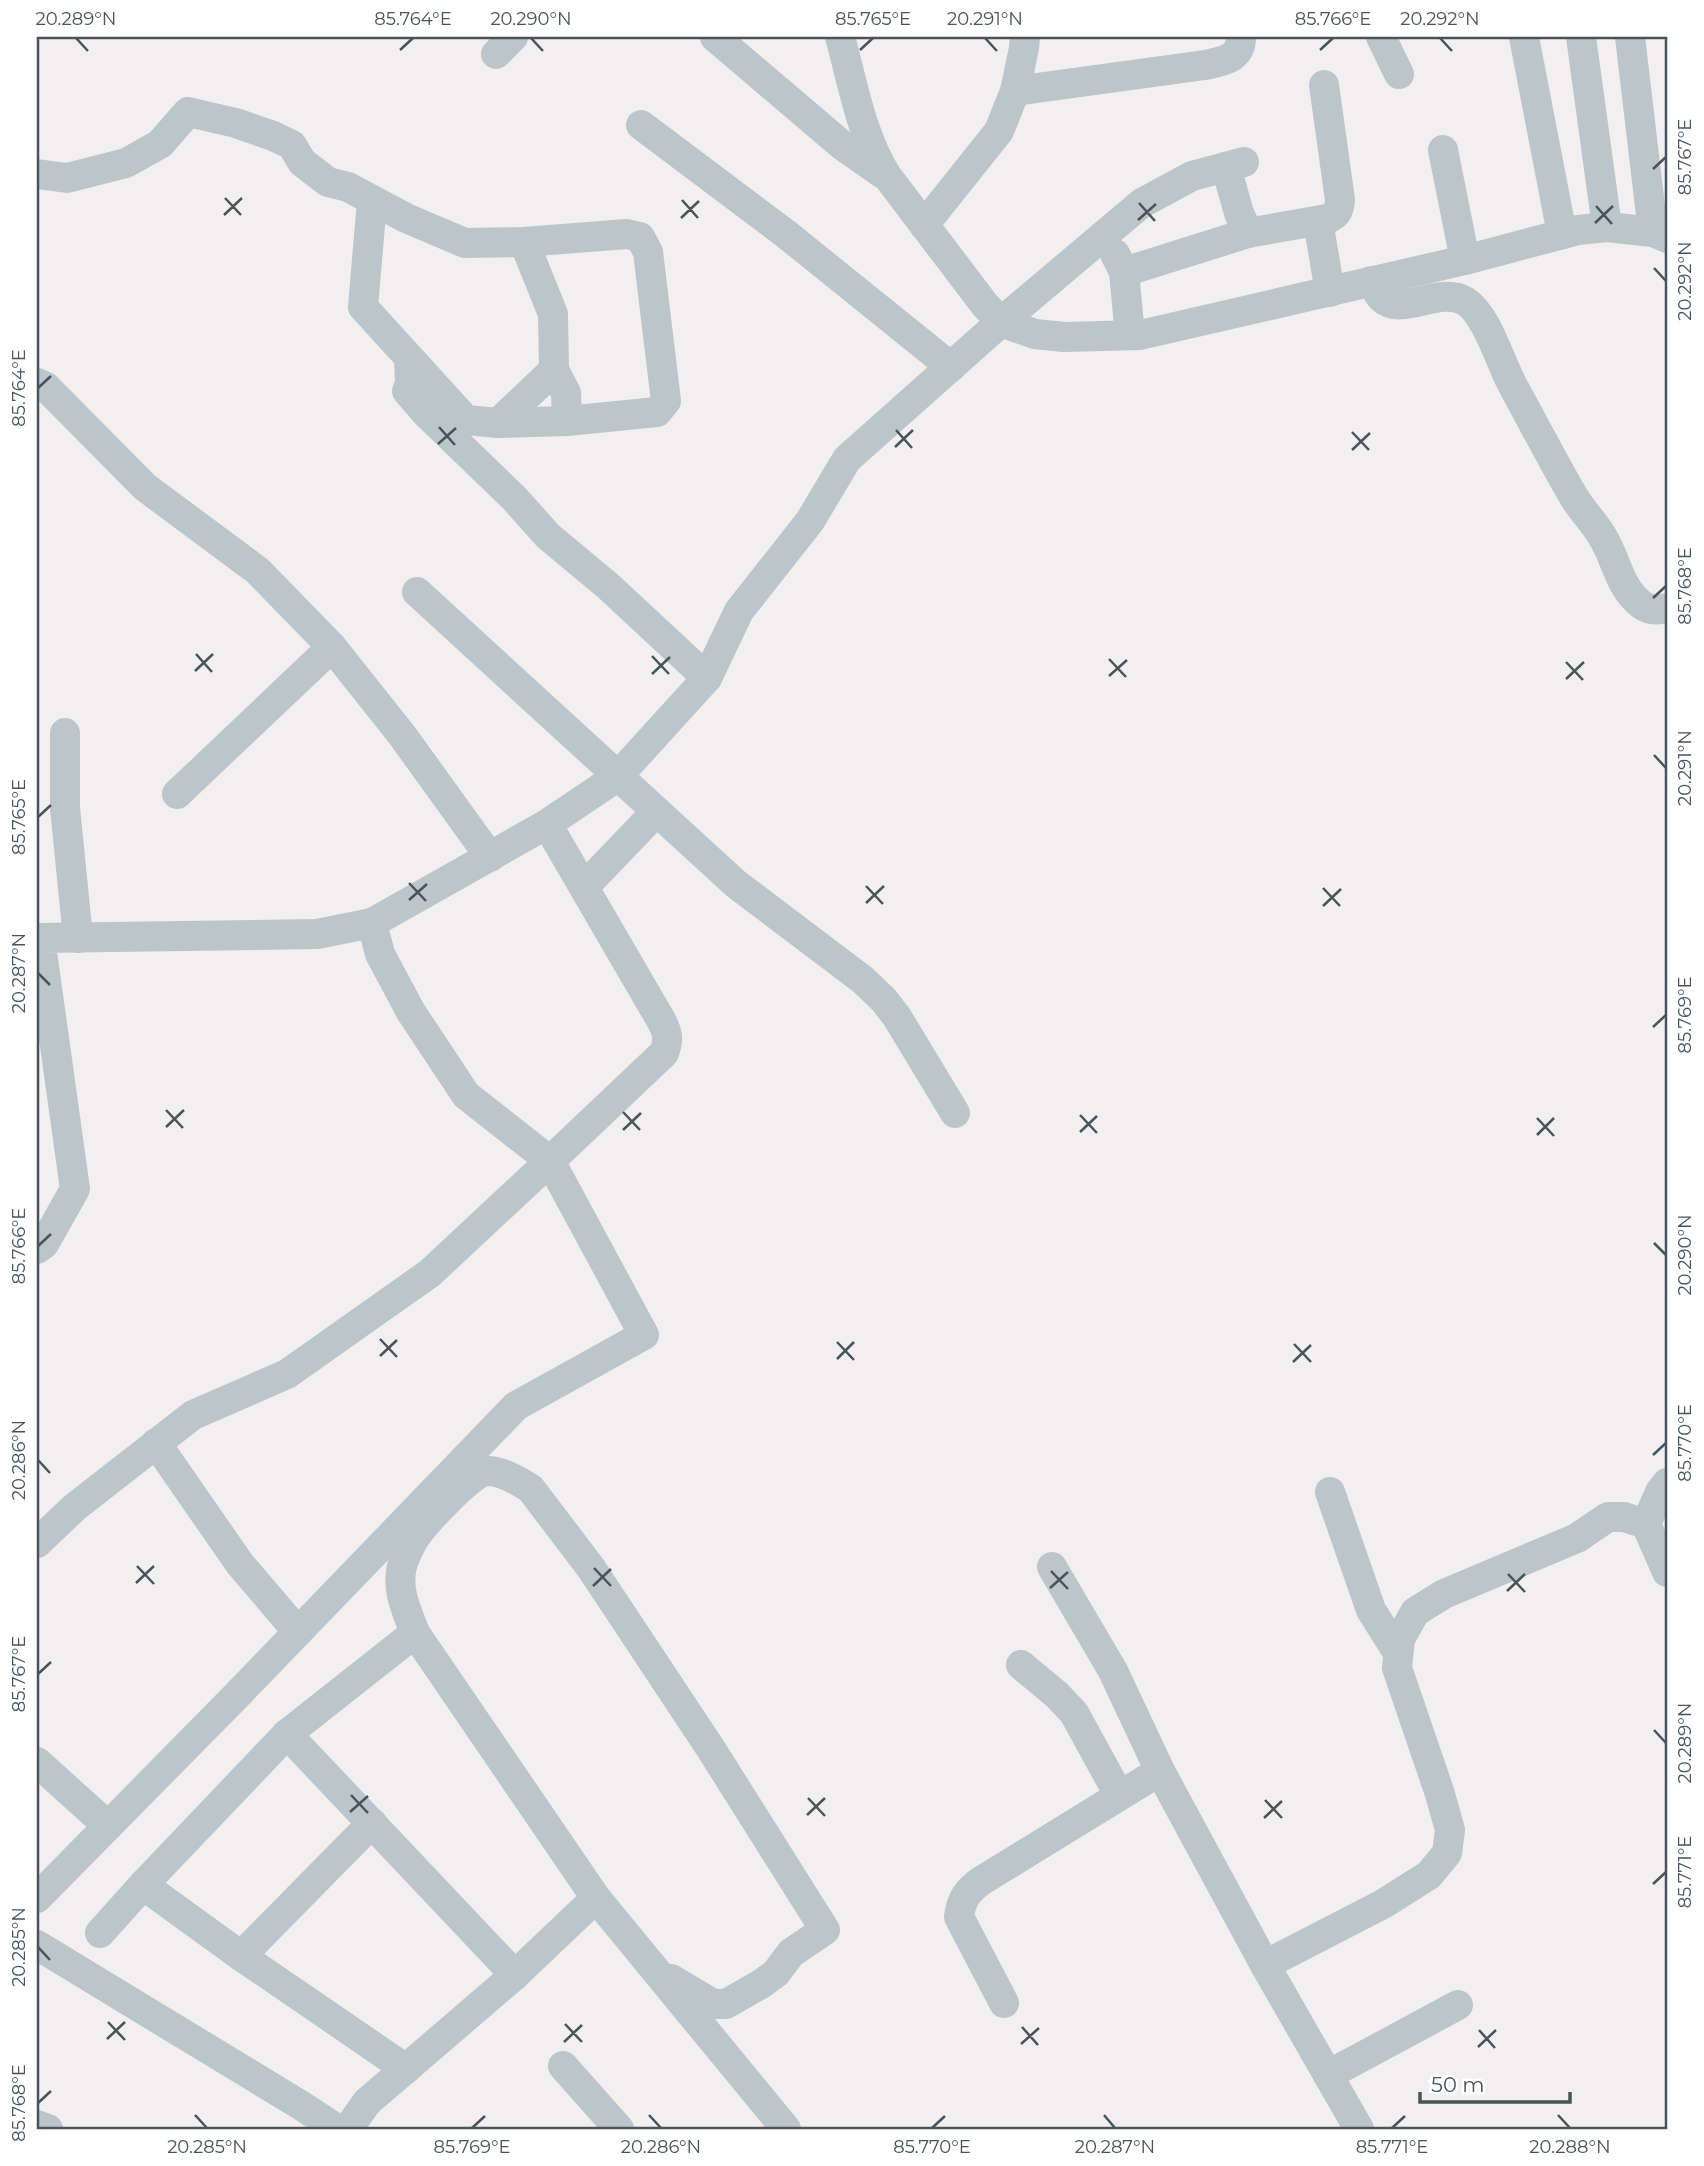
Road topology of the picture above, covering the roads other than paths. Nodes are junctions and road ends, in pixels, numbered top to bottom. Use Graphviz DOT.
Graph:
graph roads {
  1 [pos="715,37"];
  2 [pos="839,37"];
  3 [pos="1025,37"];
  4 [pos="1241,37"];
  5 [pos="1524,37"];
  6 [pos="1581,37"];
  7 [pos="1656,37"];
  8 [pos="1386,39"];
  9 [pos="1631,45"];
  10 [pos="1399,74"];
  11 [pos="1324,85"];
  12 [pos="1015,91"];
  13 [pos="640,125"];
  14 [pos="1443,150"];
  15 [pos="37,174"];
  16 [pos="887,176"];
  17 [pos="372,201"];
  18 [pos="1318,221"];
  19 [pos="924,225"];
  20 [pos="1607,227"];
  21 [pos="1248,233"];
  22 [pos="1562,234"];
  23 [pos="1104,235"];
  24 [pos="1660,235"];
  25 [pos="524,242"];
  26 [pos="1465,260"];
  27 [pos="1124,272"];
  28 [pos="1371,281"];
  29 [pos="1330,292"];
  30 [pos="1001,322"];
  31 [pos="1130,335"];
  32 [pos="409,359"];
  33 [pos="951,367"];
  34 [pos="554,370"];
  35 [pos="37,383"];
  36 [pos="567,421"];
  37 [pos="499,423"];
  38 [pos="417,592"];
  39 [pos="1667,608"];
  40 [pos="332,647"];
  41 [pos="707,678"];
  42 [pos="65,733"];
  43 [pos="617,778"];
  44 [pos="177,794"];
  45 [pos="656,812"];
  46 [pos="547,824"];
  47 [pos="490,857"];
  48 [pos="584,887"];
  49 [pos="372,923"];
  50 [pos="78,938"];
  51 [pos="38,939"];
  52 [pos="955,1113"];
  53 [pos="550,1161"];
  54 [pos="37,1249"];
  55 [pos="156,1443"];
  56 [pos="1667,1483"];
  57 [pos="1330,1492"];
  58 [pos="1646,1524"];
  59 [pos="37,1543"];
  60 [pos="1052,1567"];
  61 [pos="1667,1572"];
  62 [pos="298,1632"];
  63 [pos="415,1633"];
  64 [pos="1398,1653"];
  65 [pos="1021,1665"];
  66 [pos="287,1734"];
  67 [pos="37,1762"];
  68 [pos="1160,1770"];
  69 [pos="1119,1795"];
  70 [pos="372,1824"];
  71 [pos="108,1826"];
  72 [pos="143,1885"];
  73 [pos="37,1898"];
  74 [pos="596,1898"];
  75 [pos="100,1933"];
  76 [pos="37,1945"];
  77 [pos="241,1956"];
  78 [pos="1265,1965"];
  79 [pos="651,1967"];
  80 [pos="515,1976"];
  81 [pos="1004,2003"];
  82 [pos="1458,2005"];
  83 [pos="563,2066"];
  84 [pos="406,2069"];
  85 [pos="1328,2075"];
  86 [pos="37,2125"];
  87 [pos="329,2127"];
  88 [pos="48,2129"];
  89 [pos="619,2129"];
  90 [pos="786,2129"];
  91 [pos="1359,2129"];
  1 -- 16 [label="street"];
  2 -- 16 [label="street"];
  3 -- 12 [label="street"];
  4 -- 12 [label="street"];
  5 -- 22 [label="street"];
  6 -- 20 [label="street"];
  7 -- 9 [label="street"];
  8 -- 10 [label="street"];
  9 -- 24 [label="street"];
  11 -- 18 [label="street"];
  12 -- 19 [label="street"];
  13 -- 33 [label="street"];
  14 -- 26 [label="street"];
  15 -- 17 [label="street"];
  16 -- 19 [label="street"];
  17 -- 25 [label="street"];
  17 -- 32 [label="street"];
  18 -- 21 [label="street"];
  18 -- 29 [label="street"];
  19 -- 30 [label="street"];
  20 -- 22 [label="street"];
  20 -- 24 [label="street"];
  21 -- 23 [label="street"];
  21 -- 27 [label="street"];
  22 -- 26 [label="street"];
  23 -- 27 [label="street"];
  23 -- 30 [label="street"];
  25 -- 34 [label="street"];
  25 -- 36 [label="street"];
  26 -- 28 [label="street"];
  27 -- 31 [label="street"];
  28 -- 29 [label="street"];
  28 -- 39 [label="street"];
  29 -- 31 [label="street"];
  30 -- 31 [label="street"];
  30 -- 33 [label="street"];
  32 -- 37 [label="street"];
  32 -- 41 [label="street"];
  33 -- 41 [label="street"];
  34 -- 36 [label="street"];
  34 -- 37 [label="street"];
  35 -- 40 [label="street"];
  36 -- 37 [label="street"];
  38 -- 43 [label="street"];
  40 -- 44 [label="street"];
  40 -- 47 [label="street"];
  41 -- 43 [label="street"];
  42 -- 50 [label="street"];
  43 -- 45 [label="street"];
  43 -- 46 [label="street"];
  45 -- 48 [label="street"];
  45 -- 52 [label="street"];
  46 -- 47 [label="street"];
  46 -- 48 [label="street"];
  47 -- 49 [label="street"];
  48 -- 53 [label="street"];
  49 -- 50 [label="street"];
  49 -- 53 [label="street"];
  50 -- 51 [label="street"];
  51 -- 54 [label="street"];
  53 -- 55 [label="street"];
  53 -- 62 [label="street"];
  55 -- 59 [label="street"];
  55 -- 62 [label="street"];
  56 -- 58 [label="street"];
  57 -- 64 [label="street"];
  58 -- 61 [label="street"];
  58 -- 64 [label="street"];
  60 -- 68 [label="street"];
  62 -- 71 [label="street"];
  63 -- 66 [label="street"];
  63 -- 74 [label="street"];
  63 -- 79 [label="street"];
  64 -- 78 [label="street"];
  65 -- 69 [label="street"];
  66 -- 70 [label="street"];
  66 -- 72 [label="street"];
  67 -- 71 [label="street"];
  68 -- 69 [label="street"];
  68 -- 78 [label="street"];
  69 -- 81 [label="street"];
  70 -- 77 [label="street"];
  70 -- 80 [label="street"];
  71 -- 73 [label="street"];
  72 -- 75 [label="street"];
  72 -- 77 [label="street"];
  74 -- 79 [label="street"];
  74 -- 80 [label="street"];
  76 -- 87 [label="street"];
  77 -- 84 [label="street"];
  78 -- 85 [label="street"];
  79 -- 90 [label="street"];
  80 -- 84 [label="street"];
  82 -- 85 [label="street"];
  83 -- 89 [label="street"];
  84 -- 87 [label="street"];
  85 -- 91 [label="street"];
  86 -- 88 [label="street"];
}
